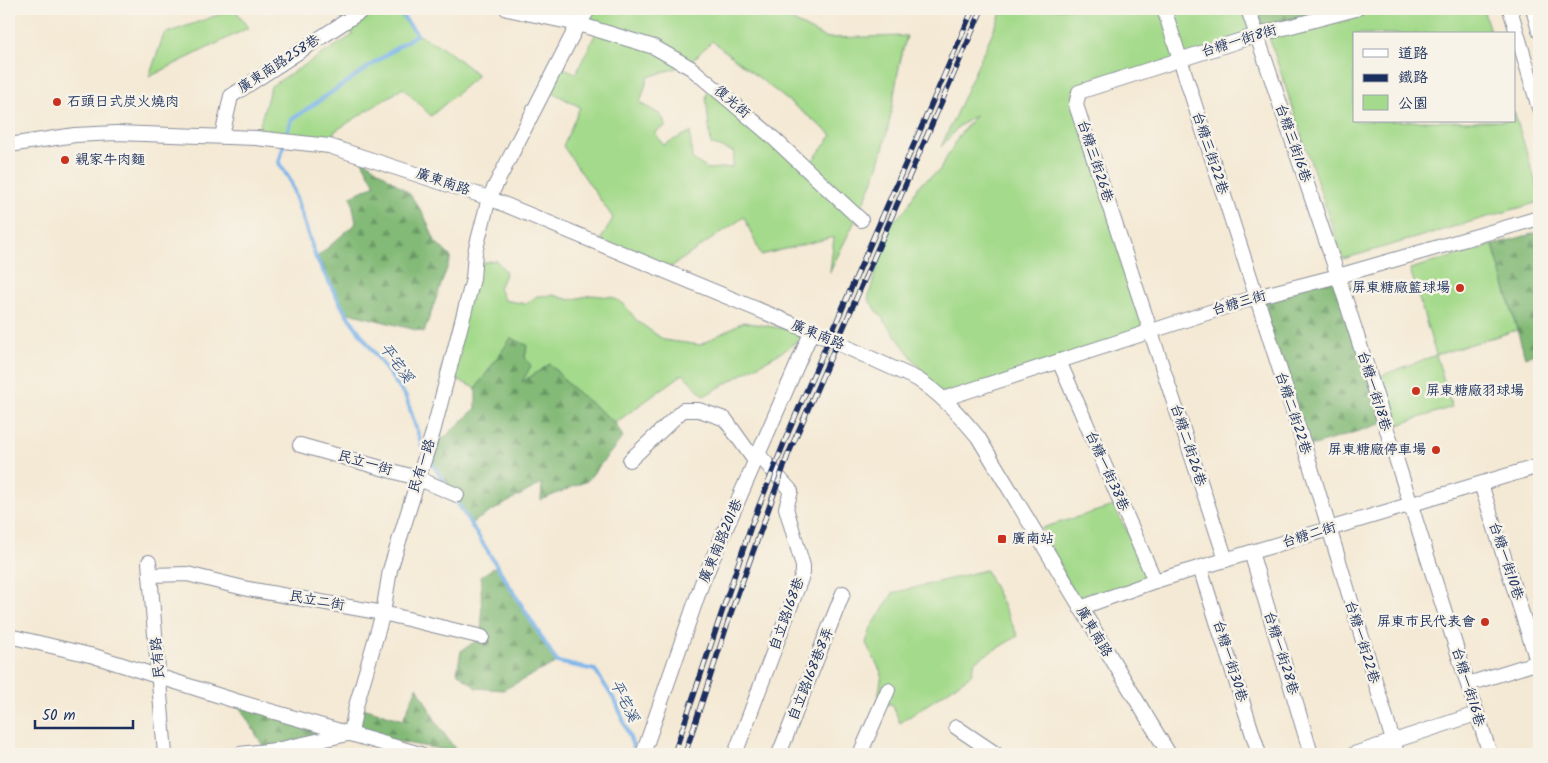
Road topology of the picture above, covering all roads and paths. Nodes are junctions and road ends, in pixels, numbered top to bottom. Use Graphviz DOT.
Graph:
graph roads {
  1 [pos="507,9"];
  2 [pos="589,9"];
  3 [pos="1164,9"];
  4 [pos="1248,9"];
  5 [pos="1356,9"];
  6 [pos="1510,9"];
  7 [pos="1533,9"];
  8 [pos="363,10"];
  9 [pos="578,24"];
  10 [pos="1539,31"];
  11 [pos="1257,35"];
  12 [pos="1180,59"];
  13 [pos="1539,108"];
  14 [pos="222,136"];
  15 [pos="9,145"];
  16 [pos="489,198"];
  17 [pos="1539,218"];
  18 [pos="861,220"];
  19 [pos="1338,276"];
  20 [pos="1256,297"];
  21 [pos="1150,330"];
  22 [pos="811,333"];
  23 [pos="1059,360"];
  24 [pos="943,399"];
  25 [pos="300,445"];
  26 [pos="757,458"];
  27 [pos="630,460"];
  28 [pos="1539,466"];
  29 [pos="417,478"];
  30 [pos="1481,484"];
  31 [pos="457,495"];
  32 [pos="1410,505"];
  33 [pos="1328,529"];
  34 [pos="1251,552"];
  35 [pos="1226,560"];
  36 [pos="1200,568"];
  37 [pos="150,569"];
  38 [pos="1155,581"];
  39 [pos="843,593"];
  40 [pos="1080,608"];
  41 [pos="383,613"];
  42 [pos="9,636"];
  43 [pos="482,637"];
  44 [pos="1539,664"];
  45 [pos="160,677"];
  46 [pos="1468,684"];
  47 [pos="888,690"];
  48 [pos="1476,714"];
  49 [pos="956,727"];
  50 [pos="351,733"];
  51 [pos="1395,748"];
  52 [pos="165,754"];
  53 [pos="240,754"];
  54 [pos="420,754"];
  55 [pos="643,754"];
  56 [pos="735,754"];
  57 [pos="779,754"];
  58 [pos="860,754"];
  59 [pos="996,754"];
  60 [pos="1169,754"];
  61 [pos="1259,754"];
  62 [pos="1311,754"];
  63 [pos="1354,754"];
  64 [pos="1490,754"];
  1 -- 9 [label="street, 復光街"];
  2 -- 9 [label="street"];
  3 -- 12 [label="street, 台糖三街22巷"];
  4 -- 11 [label="street, 台糖三街16巷"];
  5 -- 11 [label="street, 台糖一街8街"];
  6 -- 13 [label="street"];
  7 -- 10 [label="street"];
  8 -- 14 [label="street, 廣東南路258巷"];
  9 -- 16 [label="street"];
  9 -- 18 [label="street, 復光街"];
  11 -- 12 [label="street, 台糖一街8街"];
  11 -- 19 [label="street, 台糖三街16巷"];
  12 -- 20 [label="street, 台糖三街22巷"];
  12 -- 21 [label="street, 台糖三街26巷"];
  14 -- 15 [label="street, 廣東南路"];
  14 -- 16 [label="street, 廣東南路"];
  16 -- 22 [label="street, 廣東南路"];
  16 -- 29 [label="street, 民有一路"];
  17 -- 19 [label="street, 台糖三街"];
  19 -- 20 [label="street, 台糖三街"];
  19 -- 32 [label="street, 台糖一街18巷"];
  20 -- 21 [label="street, 台糖三街"];
  20 -- 33 [label="street, 台糖二街22巷"];
  21 -- 23 [label="street, 台糖三街"];
  21 -- 35 [label="street, 台糖二街26巷"];
  22 -- 24 [label="street, 廣東南路"];
  22 -- 26 [label="street, 廣東南路201巷"];
  23 -- 24 [label="street, 台糖三街"];
  23 -- 38 [label="street, 台糖一街38巷"];
  24 -- 40 [label="street, 廣東南路"];
  25 -- 29 [label="street, 民立一街"];
  26 -- 27 [label="street"];
  26 -- 55 [label="street, 廣東南路201巷"];
  26 -- 56 [label="street, 自立路168巷"];
  28 -- 30 [label="street, 台糖二街"];
  29 -- 31 [label="street, 民立一街"];
  29 -- 41 [label="street, 民有一路"];
  30 -- 32 [label="street, 台糖二街"];
  30 -- 44 [label="street, 台糖一街10巷"];
  32 -- 33 [label="street, 台糖二街"];
  32 -- 46 [label="street, 台糖一街16巷"];
  33 -- 34 [label="street, 台糖二街"];
  33 -- 51 [label="street, 台糖一街22巷"];
  34 -- 35 [label="street, 台糖二街"];
  34 -- 62 [label="street, 台糖一街28巷"];
  35 -- 36 [label="street, 台糖二街"];
  36 -- 38 [label="street, 台糖二街"];
  36 -- 61 [label="street, 台糖一街30巷"];
  37 -- 41 [label="street, 民立二街"];
  37 -- 45 [label="street, 民有路"];
  38 -- 40 [label="street, 台糖二街"];
  39 -- 57 [label="street, 自立路168巷8弄"];
  40 -- 60 [label="street, 廣東南路"];
  41 -- 43 [label="street, 民立二街"];
  41 -- 50 [label="street, 民有一路"];
  42 -- 45 [label="street"];
  44 -- 46 [label="street"];
  45 -- 50 [label="street"];
  45 -- 52 [label="street, 民有路"];
  46 -- 48 [label="street, 台糖一街16巷"];
  47 -- 58 [label="street"];
  48 -- 51 [label="street"];
  48 -- 64 [label="street, 台糖一街16巷"];
  49 -- 59 [label="street"];
  50 -- 53 [label="street"];
  50 -- 54 [label="street"];
  51 -- 63 [label="street"];
}
